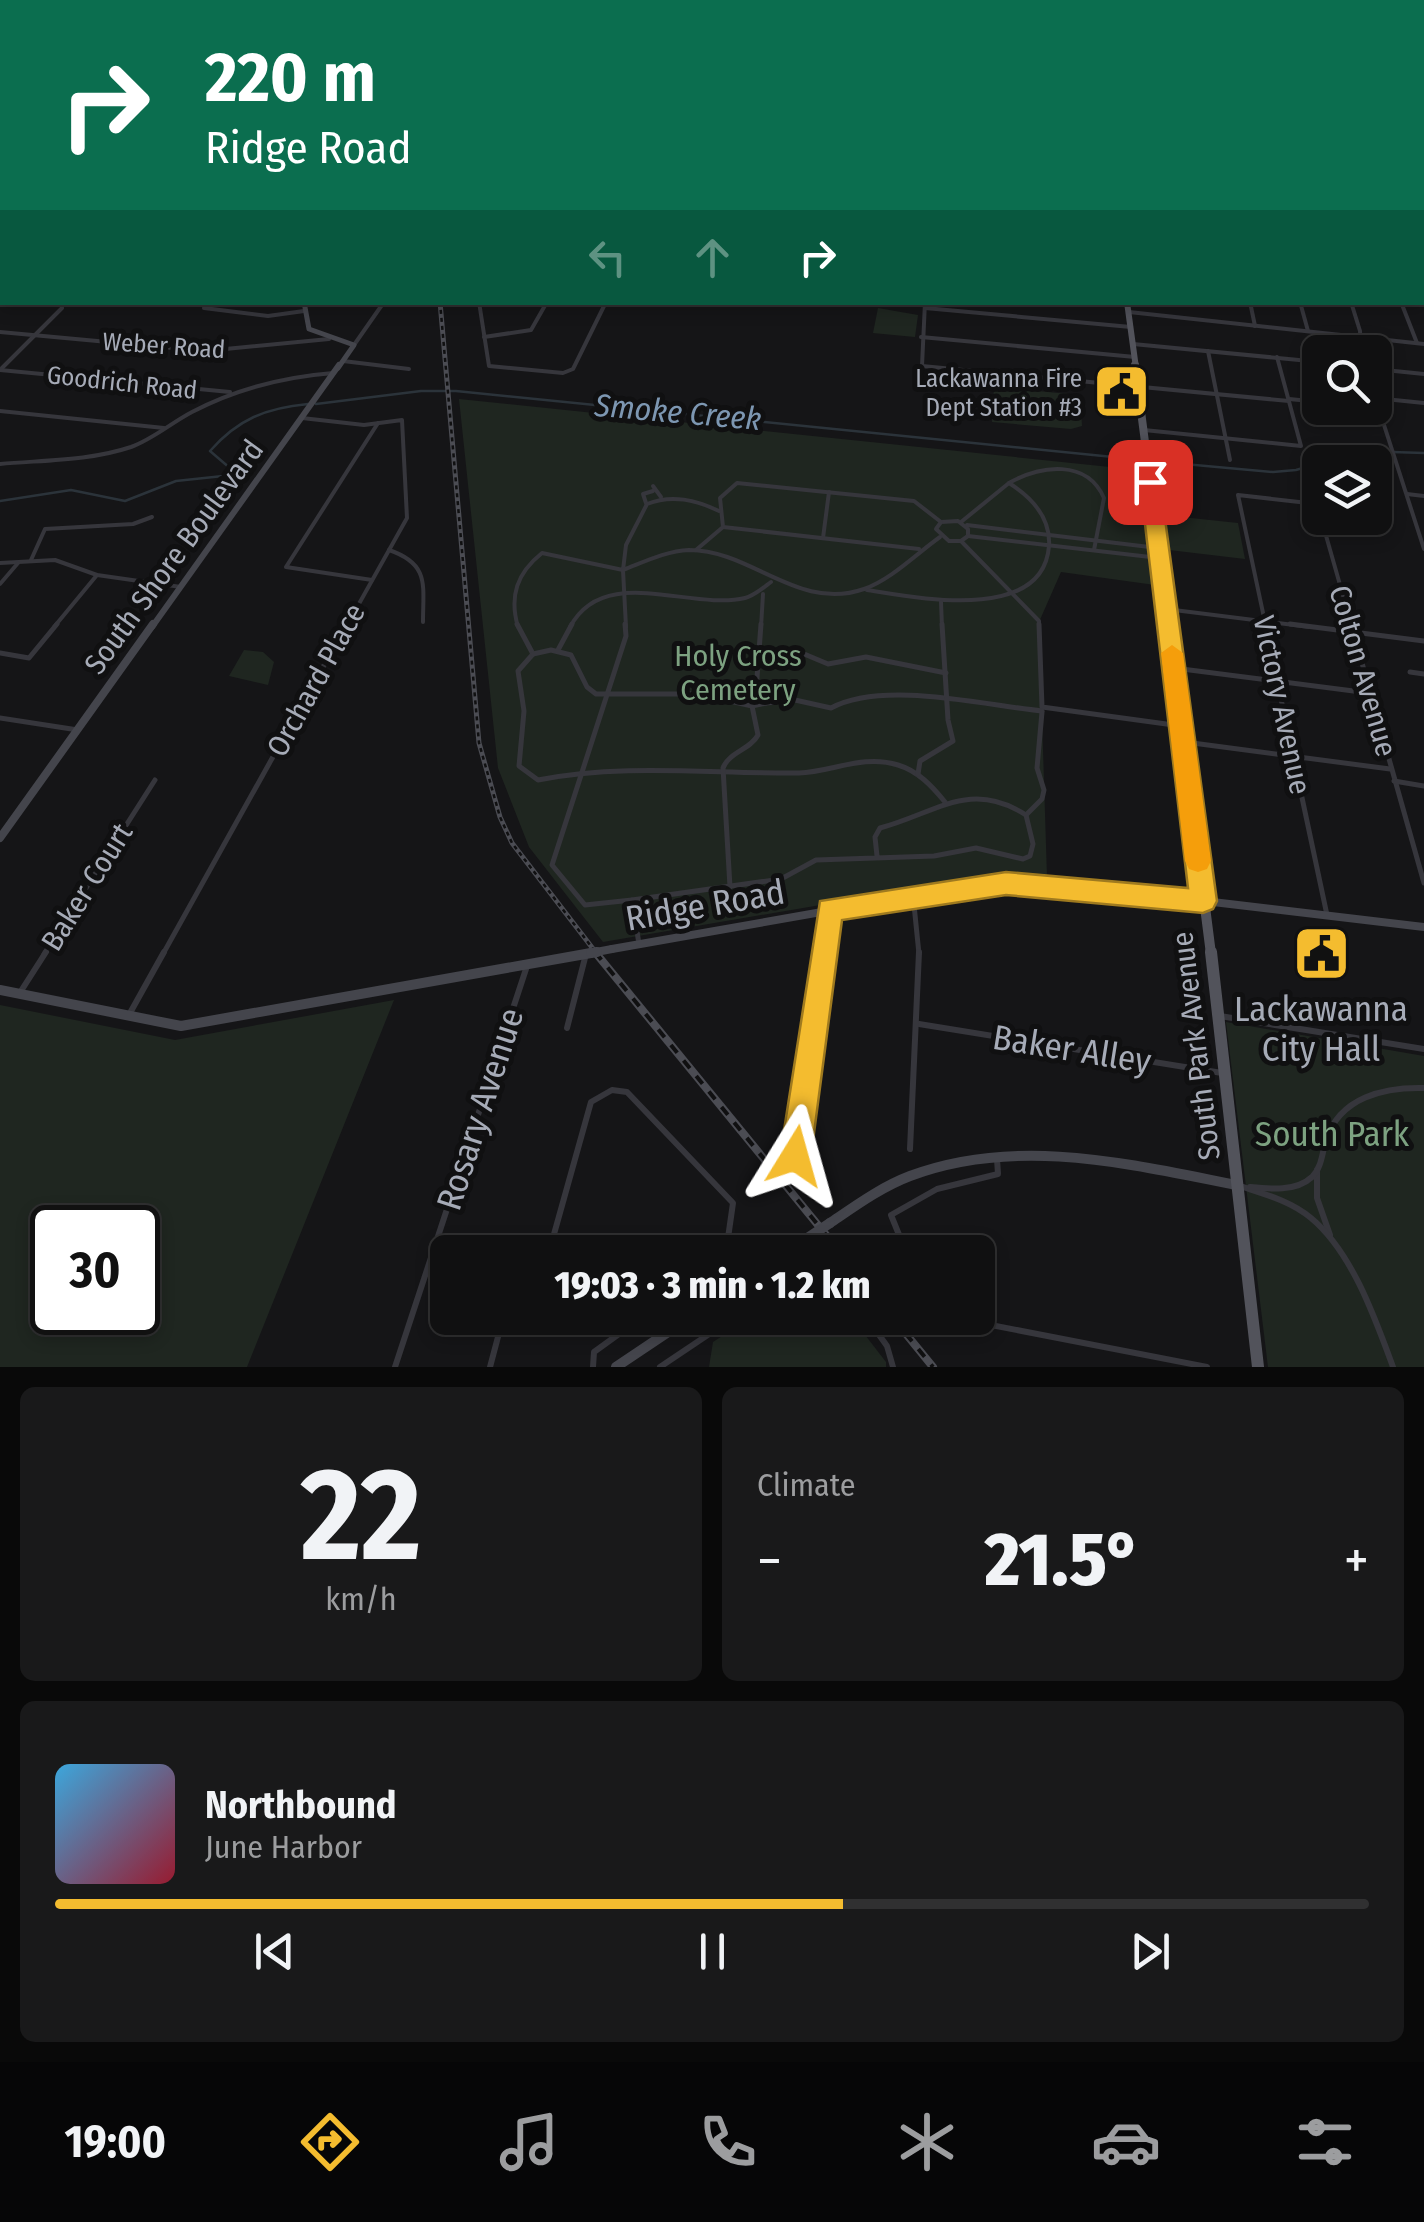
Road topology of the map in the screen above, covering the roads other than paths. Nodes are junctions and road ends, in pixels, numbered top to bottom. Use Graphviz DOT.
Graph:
graph roads {
  1 [pos="382,305"];
  2 [pos="479,305"];
  3 [pos="546,305"];
  4 [pos="604,305"];
  5 [pos="925,305"];
  6 [pos="1128,305"];
  7 [pos="1251,305"];
  8 [pos="1301,305"];
  9 [pos="1351,305"];
  10 [pos="1402,305"];
  11 [pos="304,307"];
  12 [pos="62,308"];
  13 [pos="204,308"];
  14 [pos="1129,312"];
  15 [pos="1255,326"];
  16 [pos="1131,327"];
  17 [pos="1308,331"];
  18 [pos="0,332"];
  19 [pos="35,335"];
  20 [pos="1349,335"];
  21 [pos="1359,335"];
  22 [pos="484,337"];
  23 [pos="921,337"];
  24 [pos="328,338"];
  25 [pos="1392,340"];
  26 [pos="1417,343"];
  27 [pos="1133,344"];
  28 [pos="1424,344"];
  29 [pos="354,345"];
  30 [pos="1208,351"];
  31 [pos="1135,358"];
  32 [pos="1277,358"];
  33 [pos="1302,360"];
  34 [pos="343,361"];
  35 [pos="409,369"];
  36 [pos="0,370"];
  37 [pos="1392,371"];
  38 [pos="334,373"];
  39 [pos="1424,374"];
  40 [pos="1139,386"];
  41 [pos="243,390"];
  42 [pos="1216,394"];
  43 [pos="1289,400"];
  44 [pos="1392,400"];
  45 [pos="1302,401"];
  46 [pos="1424,403"];
  47 [pos="0,411"];
  48 [pos="304,415"];
  49 [pos="378,423"];
  50 [pos="1382,425"];
  51 [pos="164,428"];
  52 [pos="1144,430"];
  53 [pos="1226,438"];
  54 [pos="1230,460"];
  55 [pos="0,464"];
  56 [pos="1009,483"];
  57 [pos="829,492"];
  58 [pos="1406,494"];
  59 [pos="1424,496"];
  60 [pos="662,498"];
  61 [pos="720,498"];
  62 [pos="702,502"];
  63 [pos="1302,502"];
  64 [pos="647,504"];
  65 [pos="719,511"];
  66 [pos="152,517"];
  67 [pos="941,522"];
  68 [pos="963,524"];
  69 [pos="723,527"];
  70 [pos="1048,535"];
  71 [pos="1325,535"];
  72 [pos="968,536"];
  73 [pos="1422,536"];
  74 [pos="940,537"];
  75 [pos="822,538"];
  76 [pos="1093,540"];
  77 [pos="961,541"];
  78 [pos="1049,545"];
  79 [pos="922,549"];
  80 [pos="1424,549"];
  81 [pos="388,550"];
  82 [pos="696,550"];
  83 [pos="1094,550"];
  84 [pos="1159,553"];
  85 [pos="31,560"];
  86 [pos="19,561"];
  87 [pos="0,563"];
  88 [pos="624,570"];
  89 [pos="97,574"];
  90 [pos="372,580"];
  91 [pos="771,582"];
  92 [pos="0,584"];
  93 [pos="180,587"];
  94 [pos="864,589"];
  95 [pos="763,591"];
  96 [pos="1012,593"];
  97 [pos="624,594"];
  98 [pos="941,601"];
  99 [pos="1166,609"];
  100 [pos="1264,621"];
  101 [pos="423,622"];
  102 [pos="1352,632"];
  103 [pos="1424,641"];
  104 [pos="558,650"];
  105 [pos="760,651"];
  106 [pos="0,653"];
  107 [pos="533,654"];
  108 [pos="1174,668"];
  109 [pos="1410,672"];
  110 [pos="946,674"];
  111 [pos="1424,674"];
  112 [pos="1276,681"];
  113 [pos="756,691"];
  114 [pos="1369,693"];
  115 [pos="607,695"];
  116 [pos="737,701"];
  117 [pos="948,701"];
  118 [pos="764,705"];
  119 [pos="752,706"];
  120 [pos="1043,708"];
  121 [pos="756,715"];
  122 [pos="0,718"];
  123 [pos="1181,726"];
  124 [pos="78,730"];
  125 [pos="1184,742"];
  126 [pos="1291,756"];
  127 [pos="1390,769"];
  128 [pos="582,770"];
  129 [pos="724,772"];
  130 [pos="919,776"];
  131 [pos="155,780"];
  132 [pos="1394,781"];
  133 [pos="1424,786"];
  134 [pos="945,802"];
  135 [pos="1026,815"];
  136 [pos="0,838"];
  137 [pos="877,856"];
  138 [pos="1424,882"];
  139 [pos="730,886"];
  140 [pos="913,896"];
  141 [pos="632,900"];
  142 [pos="1203,901"];
  143 [pos="830,910"];
  144 [pos="1328,914"];
  145 [pos="1424,927"];
  146 [pos="639,944"];
  147 [pos="589,954"];
  148 [pos="528,964"];
  149 [pos="0,990"];
  150 [pos="19,994"];
  151 [pos="128,1015"];
  152 [pos="1219,1016"];
  153 [pos="919,1024"];
  154 [pos="567,1028"];
  155 [pos="1424,1049"];
  156 [pos="1226,1074"];
  157 [pos="1424,1088"];
  158 [pos="910,1149"];
  159 [pos="996,1156"];
  160 [pos="1317,1170"];
  161 [pos="1237,1185"];
  162 [pos="820,1188"];
  163 [pos="554,1235"];
  164 [pos="728,1235"];
  165 [pos="814,1235"];
  166 [pos="899,1235"];
  167 [pos="1331,1238"];
  168 [pos="995,1326"];
  169 [pos="498,1335"];
  170 [pos="615,1335"];
  171 [pos="664,1335"];
  172 [pos="708,1335"];
  173 [pos="881,1335"];
  174 [pos="395,1367"];
  175 [pos="490,1367"];
  176 [pos="593,1367"];
  177 [pos="616,1367"];
  178 [pos="660,1367"];
  179 [pos="893,1367"];
  180 [pos="1207,1367"];
  181 [pos="1258,1367"];
  182 [pos="1393,1367"];
  1 -- 29 [label="street, South Shore Boulevard"];
  2 -- 22 [label="street"];
  3 -- 22 [label="street"];
  4 -- 22 [label="street"];
  5 -- 16 [label="street"];
  5 -- 23 [label="street"];
  6 -- 14 [label="main road, South Park Avenue"];
  7 -- 15 [label="street"];
  8 -- 17 [label="street"];
  9 -- 21 [label="street"];
  10 -- 26 [label="street"];
  11 -- 13 [label="street"];
  11 -- 24 [label="street"];
  12 -- 19 [label="street"];
  14 -- 15 [label="street"];
  14 -- 16 [label="main road, South Park Avenue"];
  15 -- 17 [label="street"];
  16 -- 27 [label="main road, South Park Avenue"];
  17 -- 20 [label="street"];
  18 -- 19 [label="street, Weber Road"];
  19 -- 24 [label="street, Weber Road"];
  19 -- 36 [label="street"];
  23 -- 31 [label="street"];
  23 -- 40 [label="street"];
  24 -- 29 [label="street"];
  25 -- 26 [label="street"];
  26 -- 28 [label="street"];
  27 -- 30 [label="street"];
  27 -- 31 [label="main road, South Park Avenue"];
  29 -- 34 [label="street, South Shore Boulevard"];
  30 -- 32 [label="street"];
  30 -- 42 [label="street"];
  31 -- 40 [label="main road, South Park Avenue"];
  32 -- 33 [label="street"];
  32 -- 43 [label="street"];
  34 -- 35 [label="street"];
  34 -- 38 [label="street, South Shore Boulevard"];
  36 -- 41 [label="street, Goodrich Road"];
  37 -- 39 [label="street"];
  38 -- 41 [label="street"];
  38 -- 48 [label="street, South Shore Boulevard"];
  40 -- 42 [label="street"];
  40 -- 52 [label="main road, South Park Avenue"];
  41 -- 51 [label="street"];
  42 -- 43 [label="street"];
  42 -- 53 [label="street"];
  43 -- 45 [label="street"];
  43 -- 53 [label="street"];
  44 -- 46 [label="street"];
  47 -- 51 [label="street"];
  48 -- 49 [label="street"];
  48 -- 93 [label="street, South Shore Boulevard"];
  49 -- 81 [label="street, Orchard Place"];
  49 -- 90 [label="street"];
  50 -- 58 [label="street"];
  51 -- 55 [label="street"];
  52 -- 53 [label="street"];
  52 -- 84 [label="main road, South Park Avenue"];
  53 -- 54 [label="street"];
  56 -- 68 [label="street"];
  56 -- 70 [label="street"];
  56 -- 76 [label="street"];
  57 -- 61 [label="street"];
  57 -- 67 [label="street"];
  57 -- 75 [label="street"];
  58 -- 59 [label="street"];
  58 -- 73 [label="street"];
  60 -- 62 [label="street"];
  60 -- 64 [label="street"];
  60 -- 64 [label="street"];
  61 -- 62 [label="street"];
  61 -- 65 [label="street"];
  62 -- 65 [label="street"];
  63 -- 100 [label="street, Victory Avenue"];
  64 -- 88 [label="street"];
  65 -- 69 [label="street"];
  66 -- 85 [label="street"];
  67 -- 68 [label="street"];
  67 -- 74 [label="street"];
  68 -- 70 [label="street"];
  68 -- 72 [label="street"];
  69 -- 75 [label="street"];
  69 -- 82 [label="street"];
  70 -- 76 [label="street"];
  70 -- 78 [label="street"];
  71 -- 102 [label="street, Colton Avenue"];
  72 -- 77 [label="street"];
  72 -- 78 [label="street"];
  73 -- 80 [label="street"];
  74 -- 77 [label="street"];
  74 -- 79 [label="street"];
  75 -- 79 [label="street"];
  76 -- 83 [label="street"];
  76 -- 84 [label="street"];
  77 -- 96 [label="street"];
  78 -- 83 [label="street"];
  78 -- 96 [label="street"];
  79 -- 94 [label="street"];
  81 -- 90 [label="street, Orchard Place"];
  81 -- 101 [label="street"];
  82 -- 88 [label="street"];
  82 -- 91 [label="street"];
  83 -- 84 [label="street"];
  84 -- 99 [label="main road, South Park Avenue"];
  85 -- 86 [label="street"];
  85 -- 89 [label="street"];
  86 -- 87 [label="street"];
  86 -- 92 [label="street"];
  88 -- 97 [label="street"];
  88 -- 107 [label="street"];
  89 -- 93 [label="street"];
  89 -- 106 [label="street"];
  90 -- 151 [label="street, Orchard Place"];
  91 -- 94 [label="street"];
  91 -- 95 [label="street"];
  93 -- 124 [label="street, South Shore Boulevard"];
  94 -- 98 [label="street"];
  95 -- 97 [label="street"];
  95 -- 105 [label="street"];
  96 -- 98 [label="street"];
  96 -- 120 [label="street"];
  97 -- 104 [label="street"];
  97 -- 115 [label="street"];
  98 -- 110 [label="street"];
  99 -- 100 [label="street"];
  99 -- 108 [label="main road, South Park Avenue"];
  100 -- 102 [label="street"];
  100 -- 112 [label="street, Victory Avenue"];
  102 -- 103 [label="street"];
  102 -- 114 [label="street, Colton Avenue"];
  104 -- 107 [label="street"];
  104 -- 115 [label="street"];
  105 -- 110 [label="street"];
  105 -- 113 [label="street"];
  107 -- 128 [label="street"];
  108 -- 112 [label="street"];
  108 -- 123 [label="main road, South Park Avenue"];
  109 -- 111 [label="street"];
  110 -- 117 [label="street"];
  112 -- 114 [label="street"];
  112 -- 126 [label="street, Victory Avenue"];
  113 -- 116 [label="street"];
  113 -- 118 [label="street"];
  114 -- 127 [label="street, Colton Avenue"];
  115 -- 116 [label="street"];
  115 -- 128 [label="street"];
  116 -- 119 [label="street"];
  117 -- 118 [label="street"];
  117 -- 120 [label="street"];
  117 -- 130 [label="street"];
  118 -- 119 [label="street"];
  118 -- 121 [label="street"];
  119 -- 121 [label="street"];
  120 -- 123 [label="street"];
  120 -- 135 [label="street"];
  121 -- 129 [label="street"];
  122 -- 124 [label="street"];
  123 -- 125 [label="main road, South Park Avenue"];
  124 -- 136 [label="street, South Shore Boulevard"];
  125 -- 126 [label="street"];
  125 -- 142 [label="main road, South Park Avenue"];
  126 -- 127 [label="street"];
  126 -- 144 [label="street, Victory Avenue"];
  127 -- 132 [label="street, Colton Avenue"];
  128 -- 129 [label="street"];
  128 -- 141 [label="street"];
  129 -- 130 [label="street"];
  129 -- 139 [label="street"];
  130 -- 134 [label="street"];
  131 -- 150 [label="street, Baker Court"];
  132 -- 133 [label="street"];
  132 -- 138 [label="street, Colton Avenue"];
  134 -- 135 [label="street"];
  134 -- 137 [label="street"];
  135 -- 137 [label="street"];
  137 -- 139 [label="street"];
  139 -- 141 [label="street"];
  140 -- 142 [label="street, Ridge Road"];
  140 -- 143 [label="street, Ridge Road"];
  140 -- 153 [label="street"];
  141 -- 146 [label="street"];
  142 -- 144 [label="street, Ridge Road"];
  142 -- 152 [label="main road, South Park Avenue"];
  143 -- 146 [label="street, Ridge Road"];
  143 -- 162 [label="street"];
  144 -- 145 [label="street, Ridge Road"];
  146 -- 147 [label="street, Ridge Road, bridge"];
  147 -- 148 [label="street, Ridge Road"];
  147 -- 154 [label="street"];
  148 -- 151 [label="street, Ridge Road"];
  148 -- 174 [label="street, Rosary Avenue"];
  149 -- 150 [label="street, Ridge Road"];
  150 -- 151 [label="street, Ridge Road"];
  152 -- 155 [label="street"];
  152 -- 156 [label="main road, South Park Avenue"];
  153 -- 156 [label="street, Baker Alley"];
  153 -- 158 [label="street"];
  156 -- 161 [label="main road, South Park Avenue"];
  157 -- 160 [label="street"];
  159 -- 161 [label="street"];
  159 -- 165 [label="street, bridge"];
  159 -- 166 [label="street"];
  160 -- 161 [label="street"];
  160 -- 167 [label="street"];
  161 -- 167 [label="street"];
  161 -- 181 [label="main road, South Park Avenue"];
  163 -- 164 [label="street"];
  167 -- 182 [label="street"];
  168 -- 180 [label="street"];
  169 -- 175 [label="street"];
  170 -- 176 [label="street"];
  171 -- 177 [label="street"];
  172 -- 178 [label="street"];
  173 -- 179 [label="street"];
}
